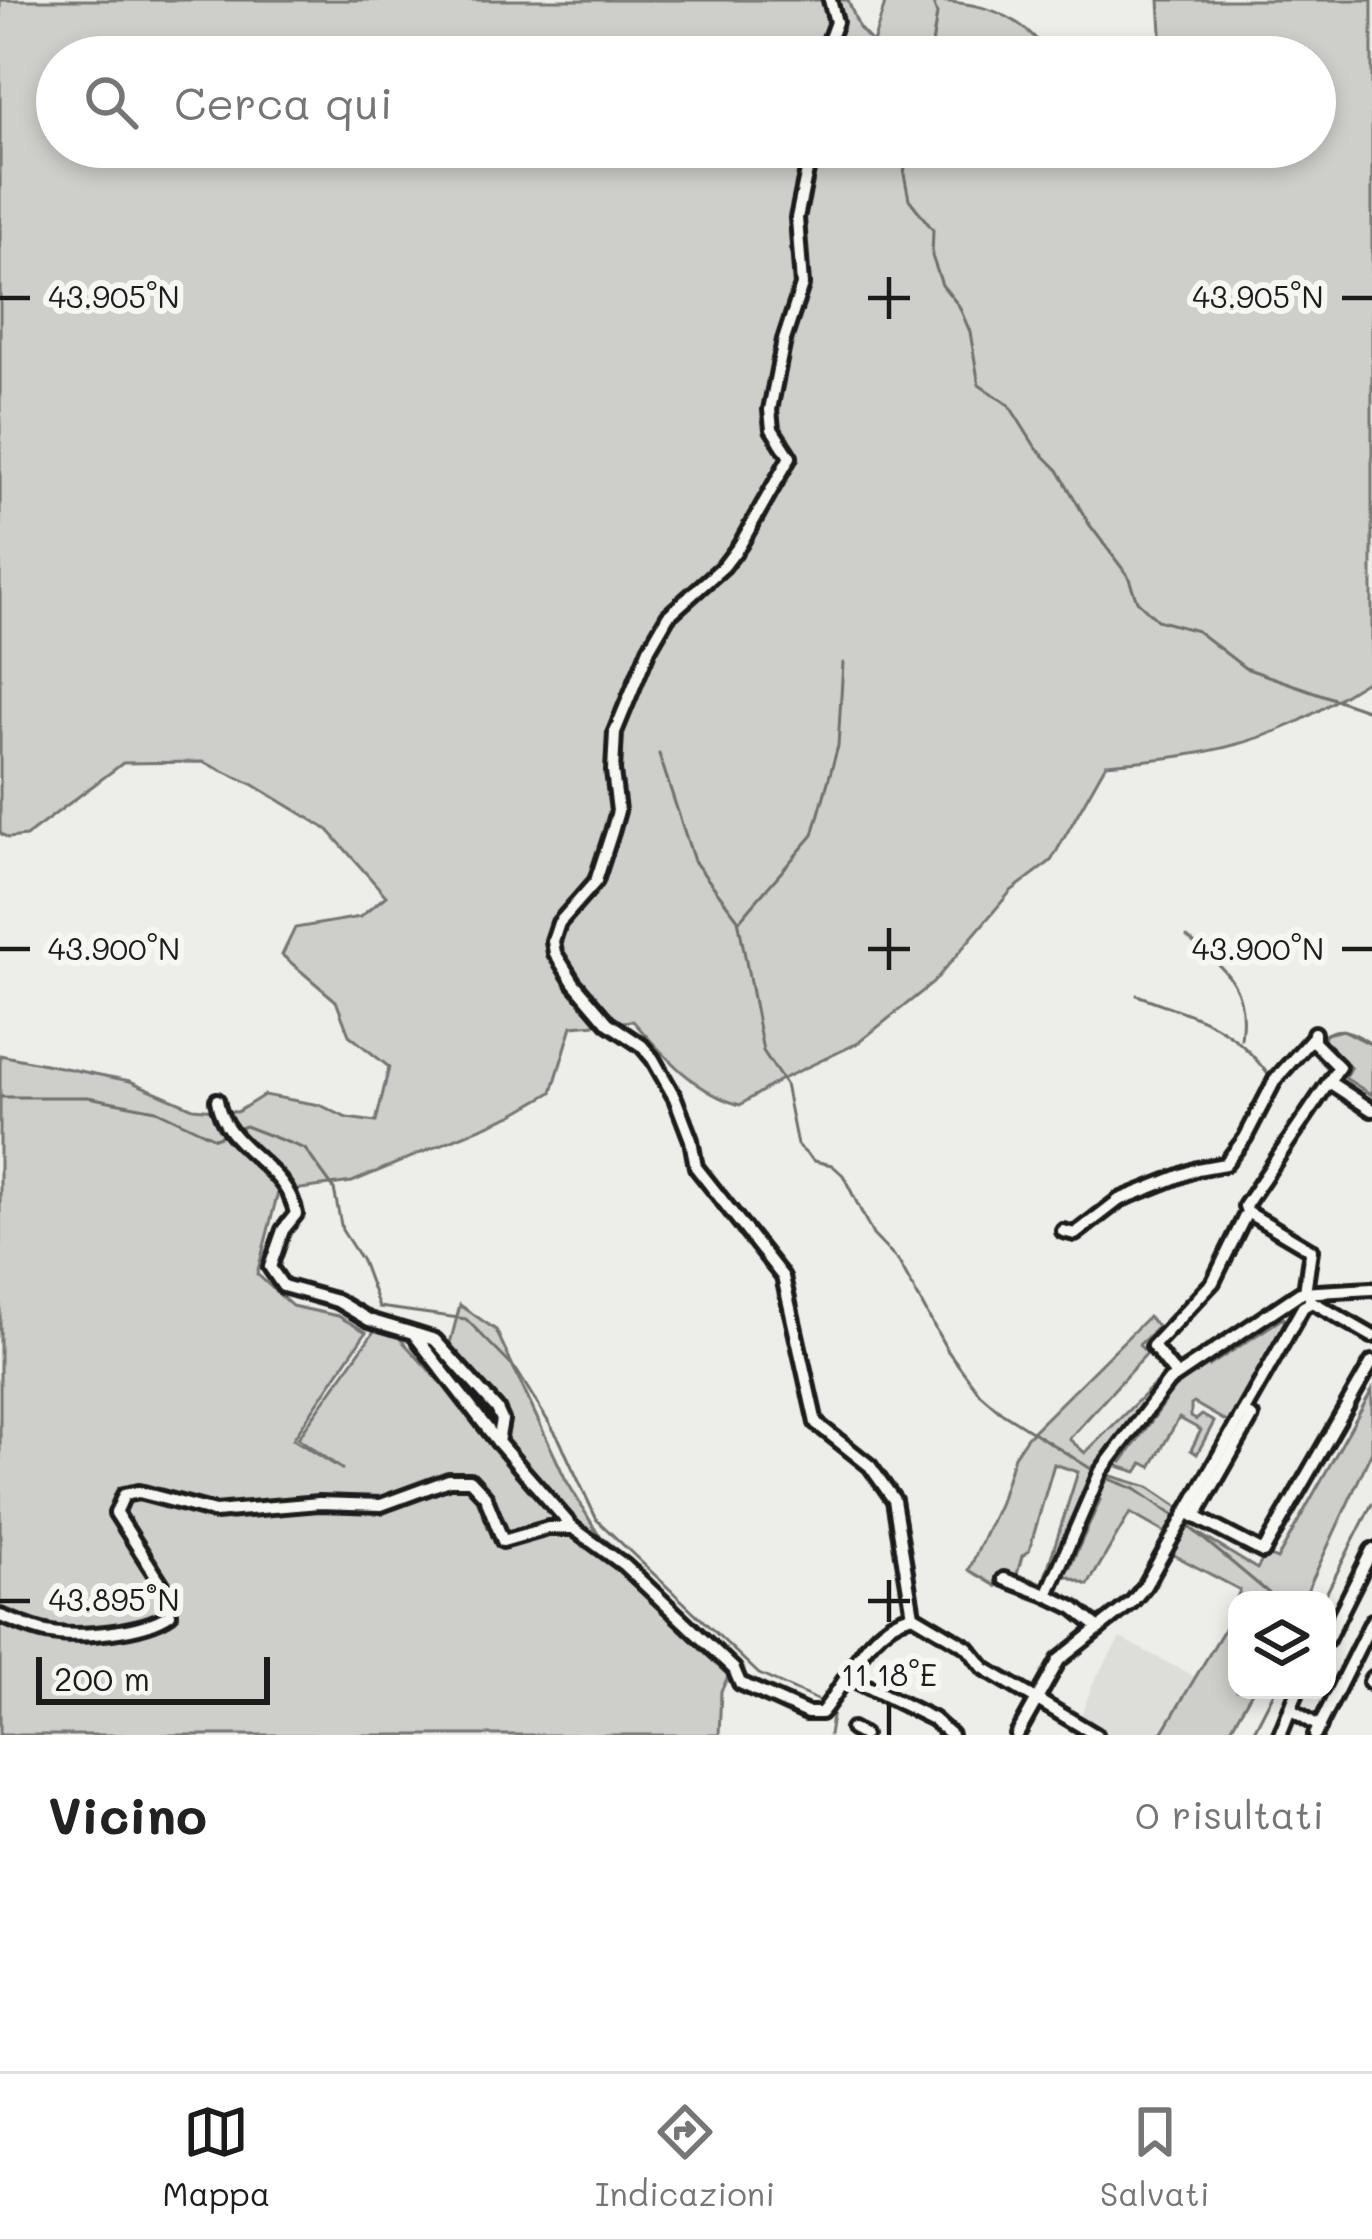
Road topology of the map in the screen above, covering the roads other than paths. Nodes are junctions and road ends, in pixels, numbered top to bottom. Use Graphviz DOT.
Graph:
graph roads {
  1 [pos="830,0"];
  2 [pos="831,36"];
  3 [pos="808,168"];
  4 [pos="1329,1082"];
  5 [pos="217,1100"];
  6 [pos="1372,1110"];
  7 [pos="1246,1212"];
  8 [pos="1064,1231"];
  9 [pos="1372,1289"];
  10 [pos="1305,1299"];
  11 [pos="413,1333"];
  12 [pos="1372,1336"];
  13 [pos="1372,1362"];
  14 [pos="1176,1375"];
  15 [pos="475,1384"];
  16 [pos="460,1396"];
  17 [pos="498,1442"];
  18 [pos="1188,1516"];
  19 [pos="573,1528"];
  20 [pos="1372,1550"];
  21 [pos="1004,1579"];
  22 [pos="1047,1595"];
  23 [pos="914,1615"];
  24 [pos="0,1616"];
  25 [pos="1336,1622"];
  26 [pos="1371,1624"];
  27 [pos="1099,1628"];
  28 [pos="848,1677"];
  29 [pos="1036,1699"];
  30 [pos="1294,1699"];
  31 [pos="1290,1709"];
  32 [pos="1070,1720"];
  33 [pos="1317,1731"];
  34 [pos="951,1735"];
  35 [pos="1017,1735"];
  36 [pos="1063,1735"];
  37 [pos="1096,1735"];
  38 [pos="1280,1735"];
  1 -- 2 [label="street"];
  3 -- 23 [label="street"];
  4 -- 6 [label="street"];
  4 -- 7 [label="street"];
  4 -- 8 [label="street"];
  5 -- 11 [label="street"];
  7 -- 10 [label="street"];
  7 -- 14 [label="street"];
  9 -- 10 [label="street"];
  10 -- 12 [label="street"];
  10 -- 14 [label="street"];
  10 -- 18 [label="street"];
  11 -- 15 [label="street"];
  11 -- 16 [label="street"];
  13 -- 18 [label="street"];
  14 -- 22 [label="street"];
  15 -- 16 [label="street"];
  15 -- 17 [label="street"];
  16 -- 17 [label="street"];
  17 -- 19 [label="street"];
  18 -- 27 [label="street"];
  19 -- 24 [label="street"];
  19 -- 28 [label="street"];
  20 -- 25 [label="street"];
  21 -- 22 [label="street"];
  22 -- 27 [label="street"];
  23 -- 28 [label="street"];
  23 -- 29 [label="street"];
  26 -- 33 [label="street"];
  27 -- 29 [label="street"];
  28 -- 34 [label="street"];
  29 -- 32 [label="street"];
  29 -- 35 [label="street"];
  30 -- 31 [label="street"];
  31 -- 33 [label="street"];
  31 -- 38 [label="street"];
  32 -- 36 [label="street"];
  32 -- 37 [label="street"];
}
